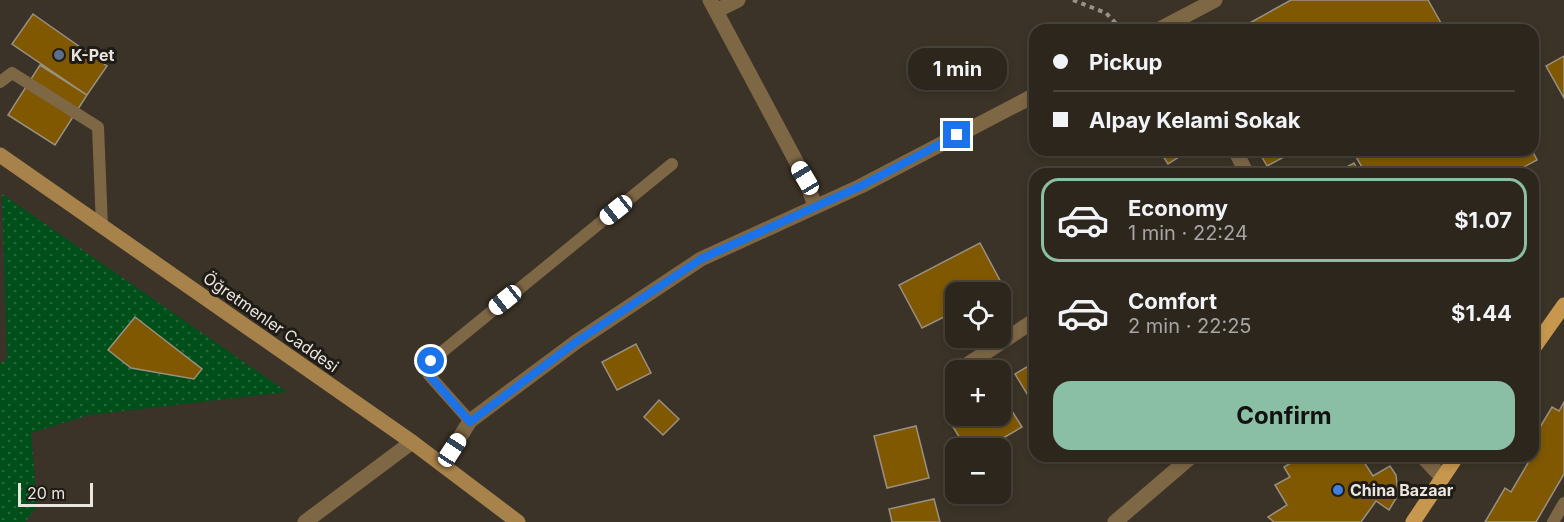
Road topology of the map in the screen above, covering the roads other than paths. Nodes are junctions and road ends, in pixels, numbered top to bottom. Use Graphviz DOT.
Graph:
graph roads {
  1 [pos="738,0"];
  2 [pos="1215,0"];
  3 [pos="713,6"];
  4 [pos="1172,24"];
  5 [pos="0,82"];
  6 [pos="1029,98"];
  7 [pos="0,155"];
  8 [pos="672,164"];
  9 [pos="815,206"];
  10 [pos="102,226"];
  11 [pos="1564,305"];
  12 [pos="1029,324"];
  13 [pos="1539,340"];
  14 [pos="975,360"];
  15 [pos="470,422"];
  16 [pos="412,442"];
  17 [pos="1185,462"];
  18 [pos="1428,462"];
  19 [pos="1453,462"];
  20 [pos="443,464"];
  21 [pos="1442,477"];
  22 [pos="1564,503"];
  23 [pos="305,522"];
  24 [pos="518,522"];
  25 [pos="1115,522"];
  26 [pos="1413,522"];
  27 [pos="1552,522"];
  1 -- 3 [label="street"];
  2 -- 4 [label="street"];
  3 -- 9 [label="street"];
  5 -- 10 [label="lane"];
  6 -- 9 [label="street"];
  7 -- 10 [label="main road, Öğretmenler Caddesi"];
  8 -- 15 [label="lane"];
  9 -- 15 [label="street"];
  10 -- 16 [label="main road, Öğretmenler Caddesi"];
  11 -- 13 [label="main road"];
  12 -- 14 [label="street"];
  15 -- 20 [label="street"];
  16 -- 20 [label="main road, Öğretmenler Caddesi"];
  16 -- 23 [label="street"];
  17 -- 25 [label="street"];
  18 -- 21 [label="street"];
  19 -- 21 [label="main road"];
  20 -- 24 [label="main road, Öğretmenler Caddesi"];
  21 -- 26 [label="main road"];
  22 -- 27 [label="lane"];
}
